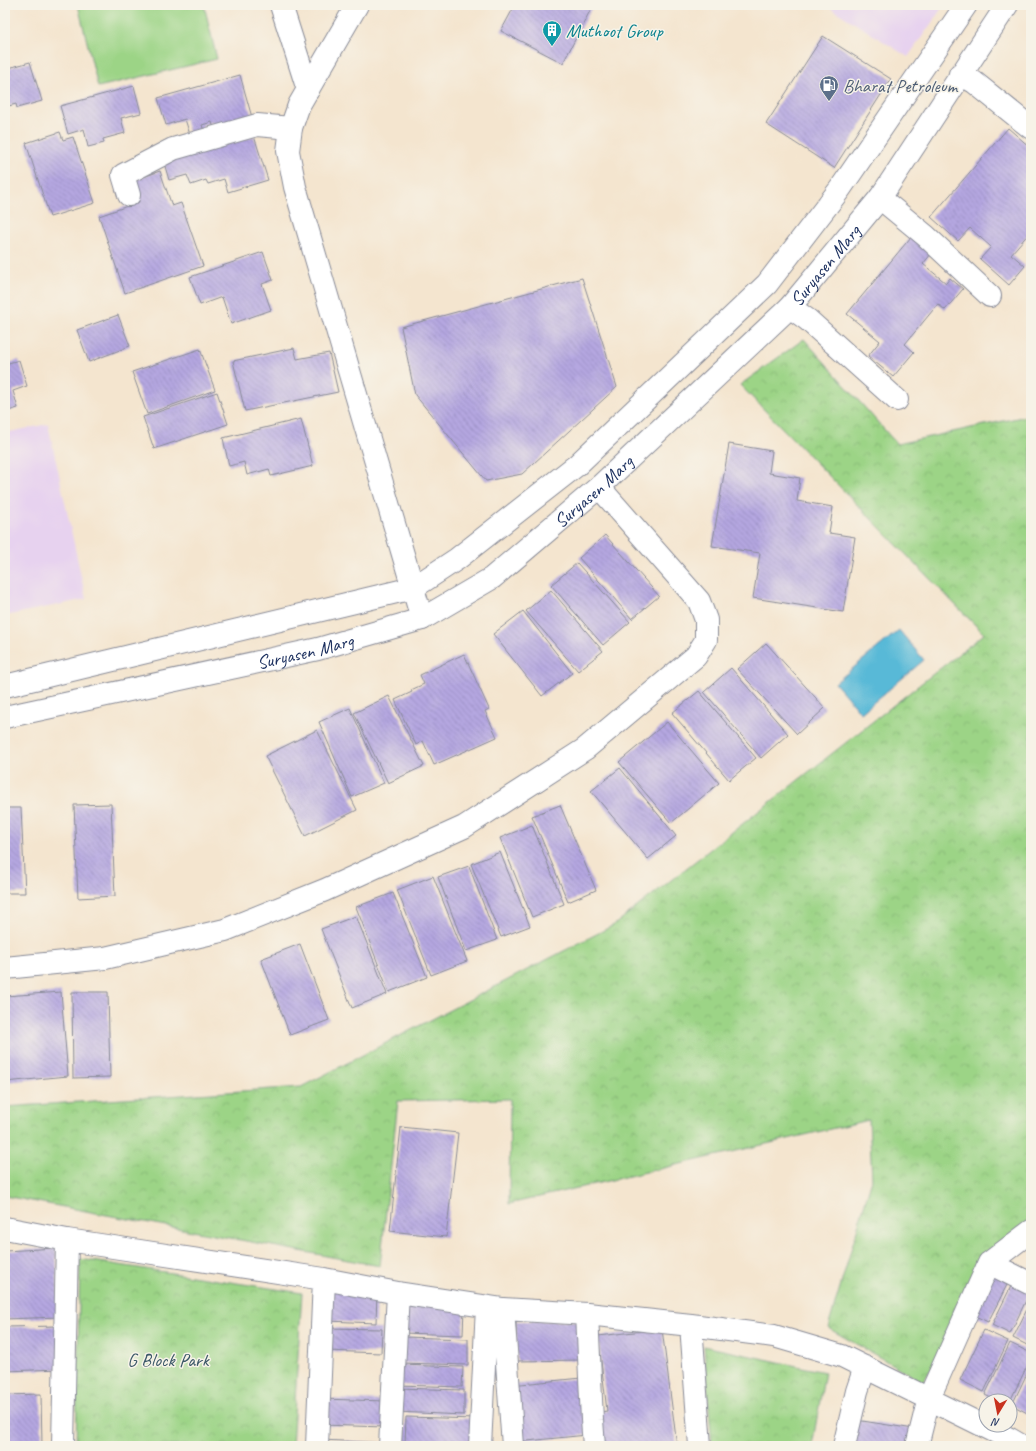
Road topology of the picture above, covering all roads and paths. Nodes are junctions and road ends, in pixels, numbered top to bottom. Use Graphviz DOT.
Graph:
graph roads {
  1 [pos="281,5"];
  2 [pos="357,5"];
  3 [pos="966,5"];
  4 [pos="1007,5"];
  5 [pos="960,74"];
  6 [pos="308,90"];
  7 [pos="291,128"];
  8 [pos="1031,128"];
  9 [pos="129,195"];
  10 [pos="880,198"];
  11 [pos="990,296"];
  12 [pos="790,306"];
  13 [pos="897,400"];
  14 [pos="599,487"];
  15 [pos="413,588"];
  16 [pos="422,619"];
  17 [pos="5,686"];
  18 [pos="5,717"];
  19 [pos="5,968"];
  20 [pos="5,1228"];
  21 [pos="1031,1231"];
  22 [pos="67,1240"];
  23 [pos="989,1263"];
  24 [pos="324,1279"];
  25 [pos="1031,1284"];
  26 [pos="398,1293"];
  27 [pos="495,1308"];
  28 [pos="587,1314"];
  29 [pos="691,1325"];
  30 [pos="865,1367"];
  31 [pos="929,1398"];
  32 [pos="1013,1444"];
  33 [pos="63,1446"];
  34 [pos="318,1446"];
  35 [pos="390,1446"];
  36 [pos="480,1446"];
  37 [pos="513,1446"];
  38 [pos="594,1446"];
  39 [pos="700,1446"];
  40 [pos="844,1446"];
  41 [pos="917,1446"];
  1 -- 6 [label="street"];
  2 -- 6 [label="street"];
  3 -- 15 [label="street, Suryasen Marg"];
  4 -- 5 [label="street, Suryasen Marg"];
  5 -- 8 [label="street"];
  5 -- 10 [label="street, Suryasen Marg"];
  6 -- 7 [label="street"];
  7 -- 9 [label="street"];
  7 -- 15 [label="street"];
  10 -- 11 [label="street"];
  10 -- 12 [label="street, Suryasen Marg"];
  12 -- 13 [label="street"];
  12 -- 14 [label="street, Suryasen Marg"];
  14 -- 16 [label="street, Suryasen Marg"];
  14 -- 19 [label="street"];
  15 -- 16 [label="street"];
  15 -- 17 [label="street, Suryasen Marg"];
  16 -- 18 [label="street, Suryasen Marg"];
  20 -- 22 [label="street"];
  21 -- 23 [label="street"];
  22 -- 24 [label="street"];
  22 -- 33 [label="street"];
  23 -- 25 [label="street"];
  23 -- 31 [label="street"];
  24 -- 26 [label="street"];
  24 -- 34 [label="street"];
  26 -- 27 [label="street"];
  26 -- 35 [label="street"];
  27 -- 28 [label="street"];
  27 -- 36 [label="street"];
  27 -- 37 [label="street"];
  28 -- 29 [label="street"];
  28 -- 38 [label="street"];
  29 -- 30 [label="street"];
  29 -- 39 [label="street"];
  30 -- 31 [label="street"];
  30 -- 40 [label="street"];
  31 -- 32 [label="street"];
  31 -- 41 [label="street"];
}
